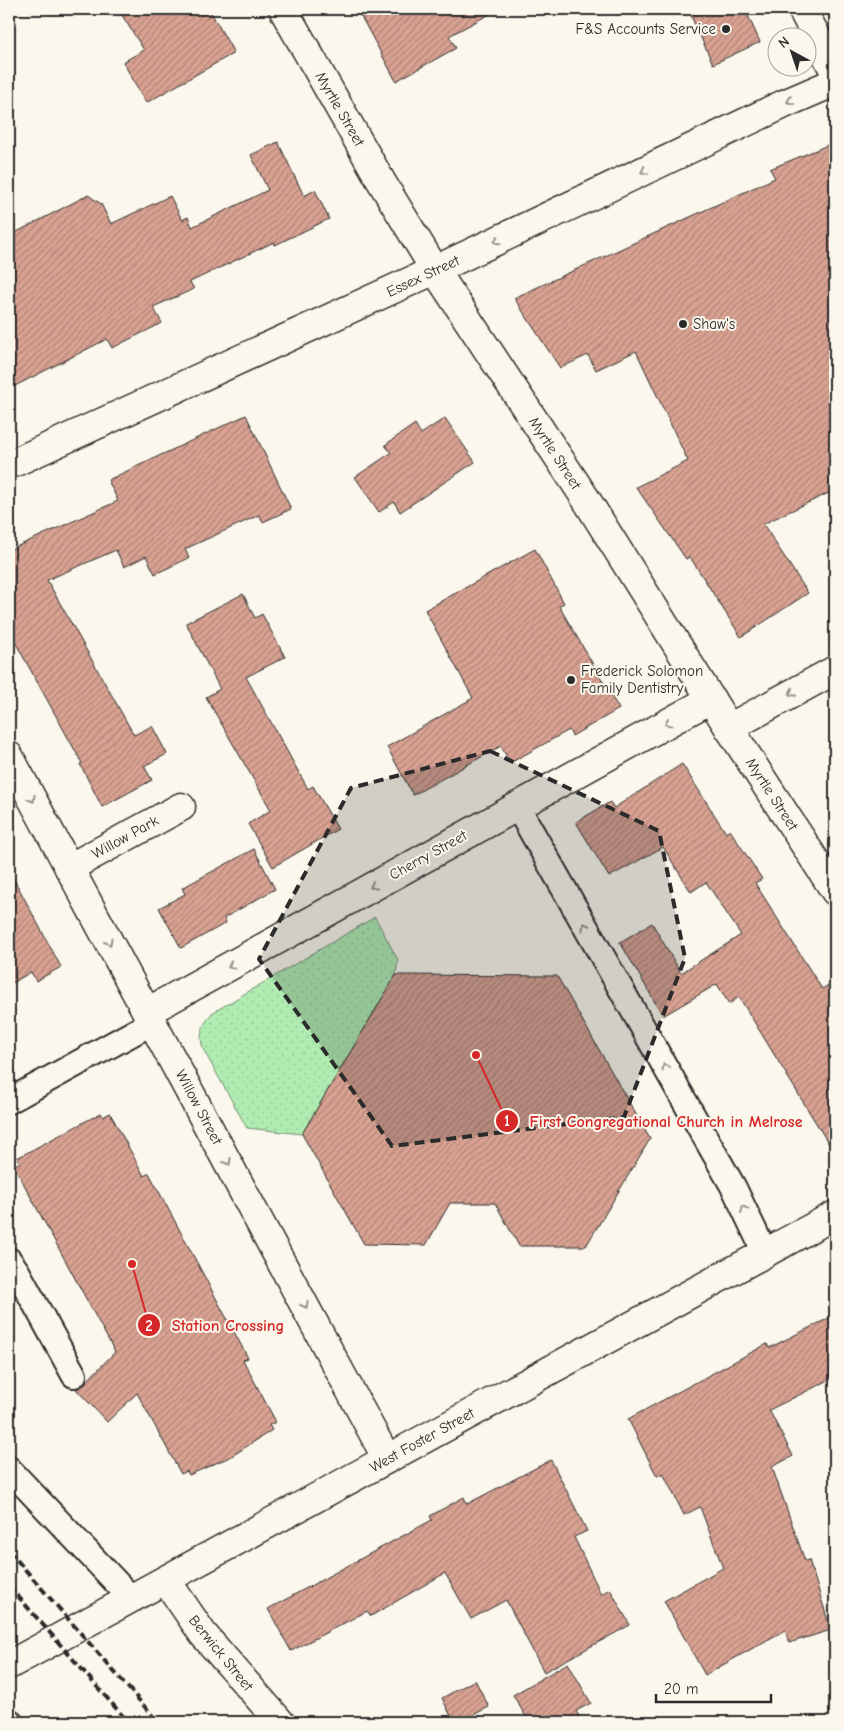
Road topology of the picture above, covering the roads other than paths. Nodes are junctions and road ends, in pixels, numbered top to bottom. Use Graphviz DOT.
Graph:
graph roads {
  1 [pos="283,9"];
  2 [pos="802,9"];
  3 [pos="835,72"];
  4 [pos="835,82"];
  5 [pos="435,270"];
  6 [pos="9,465"];
  7 [pos="835,670"];
  8 [pos="711,699"];
  9 [pos="729,728"];
  10 [pos="9,756"];
  11 [pos="516,806"];
  12 [pos="181,807"];
  13 [pos="69,868"];
  14 [pos="835,891"];
  15 [pos="150,1017"];
  16 [pos="9,1101"];
  17 [pos="835,1215"];
  18 [pos="766,1253"];
  19 [pos="9,1260"];
  20 [pos="74,1374"];
  21 [pos="387,1460"];
  22 [pos="9,1469"];
  23 [pos="166,1580"];
  24 [pos="132,1598"];
  25 [pos="9,1665"];
  26 [pos="280,1722"];
  1 -- 5 [label="street, Myrtle Street"];
  2 -- 3 [label="street"];
  4 -- 5 [label="street, Essex Street, one-way"];
  5 -- 6 [label="street, Essex Street"];
  5 -- 8 [label="street, Myrtle Street"];
  7 -- 9 [label="street, one-way"];
  8 -- 9 [label="street, Myrtle Street"];
  8 -- 11 [label="street, Cherry Street, one-way"];
  9 -- 14 [label="street, Myrtle Street"];
  10 -- 13 [label="street, Willow Street, one-way"];
  11 -- 15 [label="street, Cherry Street, one-way"];
  18 -- 11 [label="lane, one-way"];
  12 -- 13 [label="street, Willow Park"];
  13 -- 15 [label="street, Willow Street, one-way"];
  15 -- 16 [label="lane"];
  15 -- 21 [label="street, Willow Street, one-way"];
  17 -- 18 [label="street, West Foster Street"];
  18 -- 21 [label="street, West Foster Street"];
  19 -- 20 [label="lane"];
  21 -- 23 [label="street, West Foster Street"];
  22 -- 24 [label="lane"];
  23 -- 24 [label="street, West Foster Street"];
  23 -- 26 [label="street, Berwick Street"];
  24 -- 25 [label="street, West Foster Street"];
}
